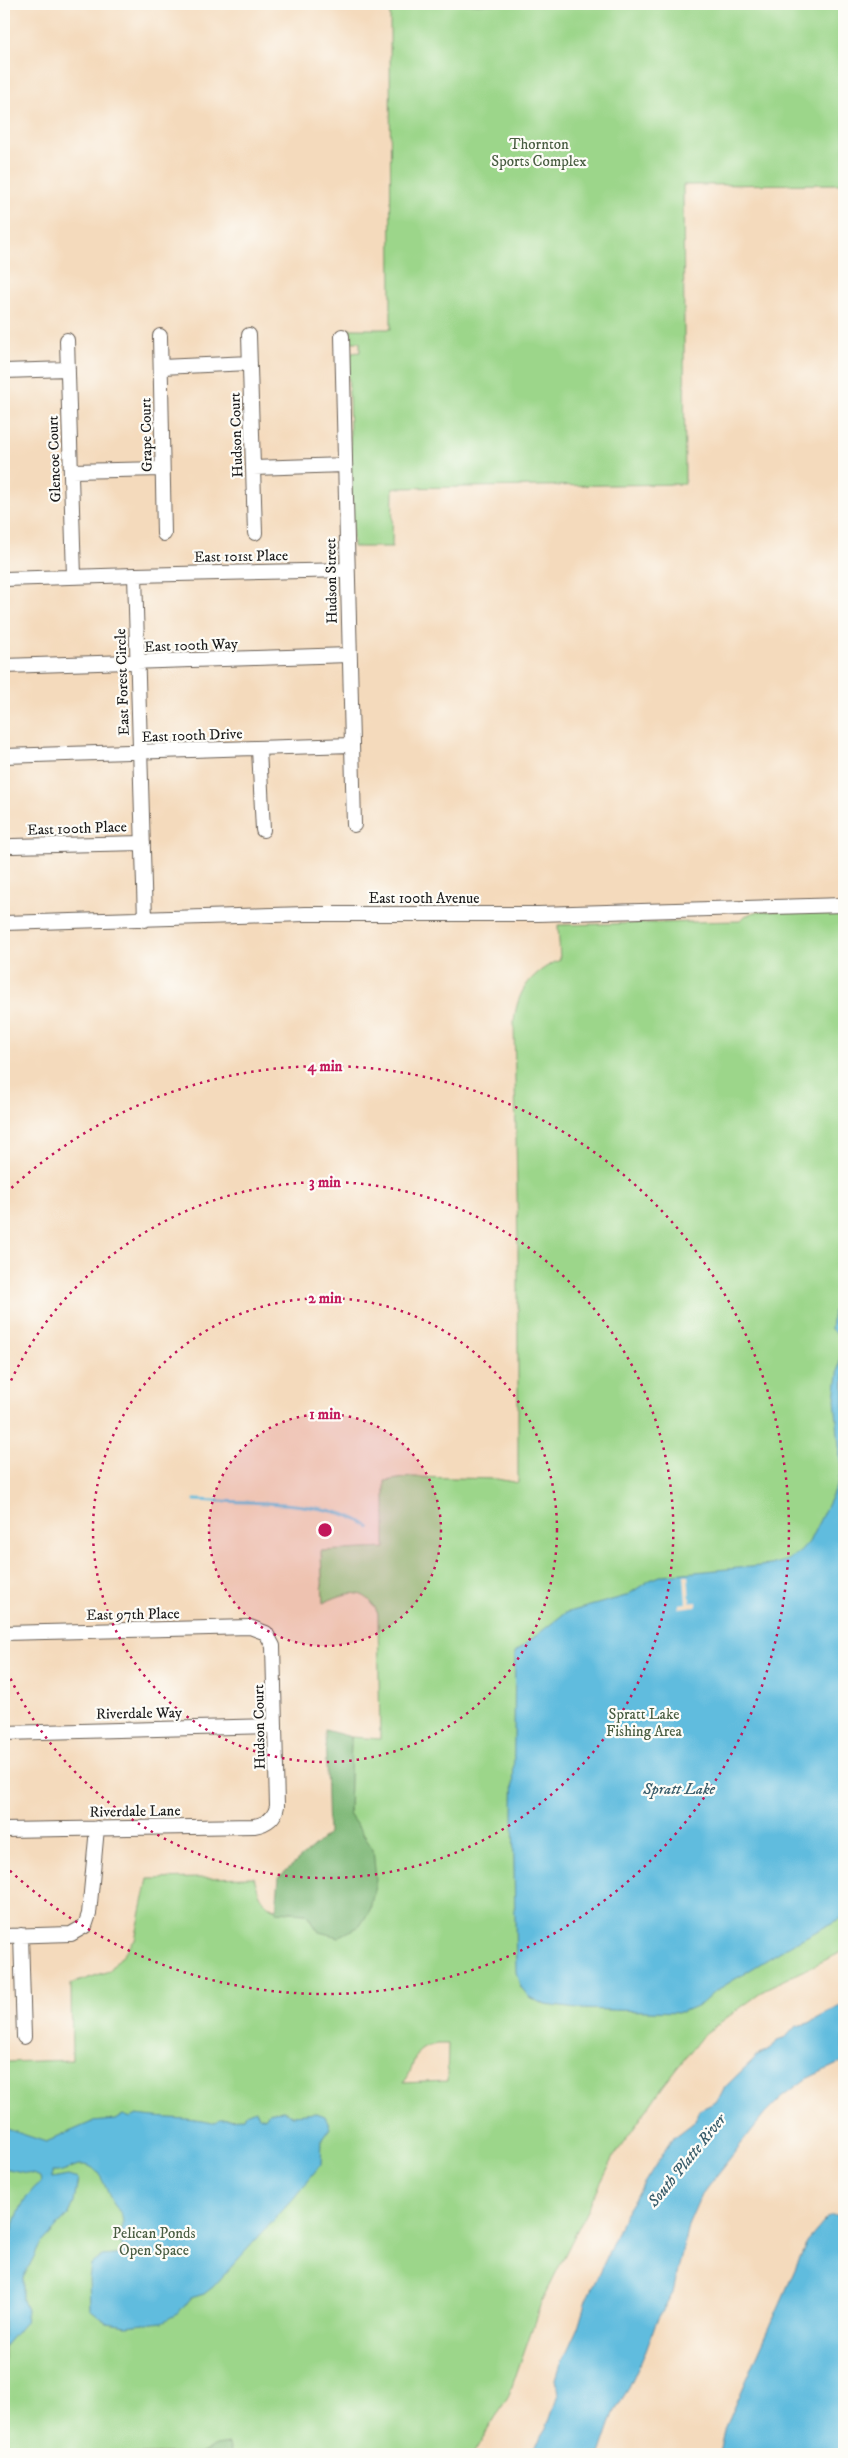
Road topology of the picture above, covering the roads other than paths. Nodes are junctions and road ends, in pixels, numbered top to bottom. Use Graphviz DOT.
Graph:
graph roads {
  1 [pos="249,335"];
  2 [pos="160,336"];
  3 [pos="342,336"];
  4 [pos="67,340"];
  5 [pos="250,363"];
  6 [pos="160,367"];
  7 [pos="68,369"];
  8 [pos="4,371"];
  9 [pos="345,465"];
  10 [pos="253,468"];
  11 [pos="162,469"];
  12 [pos="71,471"];
  13 [pos="255,533"];
  14 [pos="164,534"];
  15 [pos="347,570"];
  16 [pos="135,575"];
  17 [pos="74,577"];
  18 [pos="4,579"];
  19 [pos="349,656"];
  20 [pos="138,664"];
  21 [pos="4,666"];
  22 [pos="352,745"];
  23 [pos="259,749"];
  24 [pos="140,753"];
  25 [pos="4,756"];
  26 [pos="354,825"];
  27 [pos="262,830"];
  28 [pos="143,843"];
  29 [pos="12,846"];
  30 [pos="844,905"];
  31 [pos="145,920"];
  32 [pos="4,923"];
  33 [pos="263,1631"];
  34 [pos="4,1634"];
  35 [pos="275,1726"];
  36 [pos="4,1733"];
  37 [pos="266,1822"];
  38 [pos="96,1828"];
  39 [pos="4,1830"];
  40 [pos="4,1936"];
  41 [pos="21,1936"];
  42 [pos="24,2037"];
  1 -- 5 [label="street, Hudson Court"];
  2 -- 6 [label="street, Grape Court"];
  3 -- 9 [label="street, Hudson Street"];
  4 -- 7 [label="street, Glencoe Court"];
  5 -- 6 [label="street"];
  5 -- 10 [label="street, Hudson Court"];
  6 -- 11 [label="street, Grape Court"];
  7 -- 8 [label="street"];
  7 -- 12 [label="street, Glencoe Court"];
  9 -- 10 [label="street"];
  9 -- 15 [label="street, Hudson Street"];
  10 -- 13 [label="street, Hudson Court"];
  11 -- 12 [label="street"];
  11 -- 14 [label="street, Grape Court"];
  12 -- 17 [label="street, Glencoe Court"];
  15 -- 16 [label="street, East 101st Place"];
  15 -- 19 [label="street, Hudson Street"];
  16 -- 17 [label="street"];
  16 -- 20 [label="street, East Forest Circle"];
  17 -- 18 [label="street"];
  19 -- 20 [label="street, East 100th Way"];
  19 -- 22 [label="street, Hudson Street"];
  20 -- 21 [label="street, East 100th Way"];
  20 -- 24 [label="street, East Forest Circle"];
  22 -- 23 [label="street, East 100th Drive"];
  22 -- 26 [label="street, Hudson Street"];
  23 -- 24 [label="street, East 100th Drive"];
  23 -- 27 [label="street"];
  24 -- 25 [label="street, East 100th Drive"];
  24 -- 28 [label="street, East Forest Circle"];
  28 -- 29 [label="street, East 100th Place"];
  28 -- 31 [label="street, East Forest Circle"];
  30 -- 31 [label="street, East 100th Avenue"];
  31 -- 32 [label="street, East 100th Avenue"];
  33 -- 34 [label="street, East 97th Place"];
  33 -- 35 [label="street, Hudson Court"];
  35 -- 36 [label="street, Riverdale Way"];
  35 -- 37 [label="street, Hudson Court"];
  37 -- 38 [label="street, Riverdale Lane"];
  38 -- 39 [label="street, Riverdale Lane"];
  38 -- 41 [label="street"];
  40 -- 41 [label="street"];
  41 -- 42 [label="street"];
}
